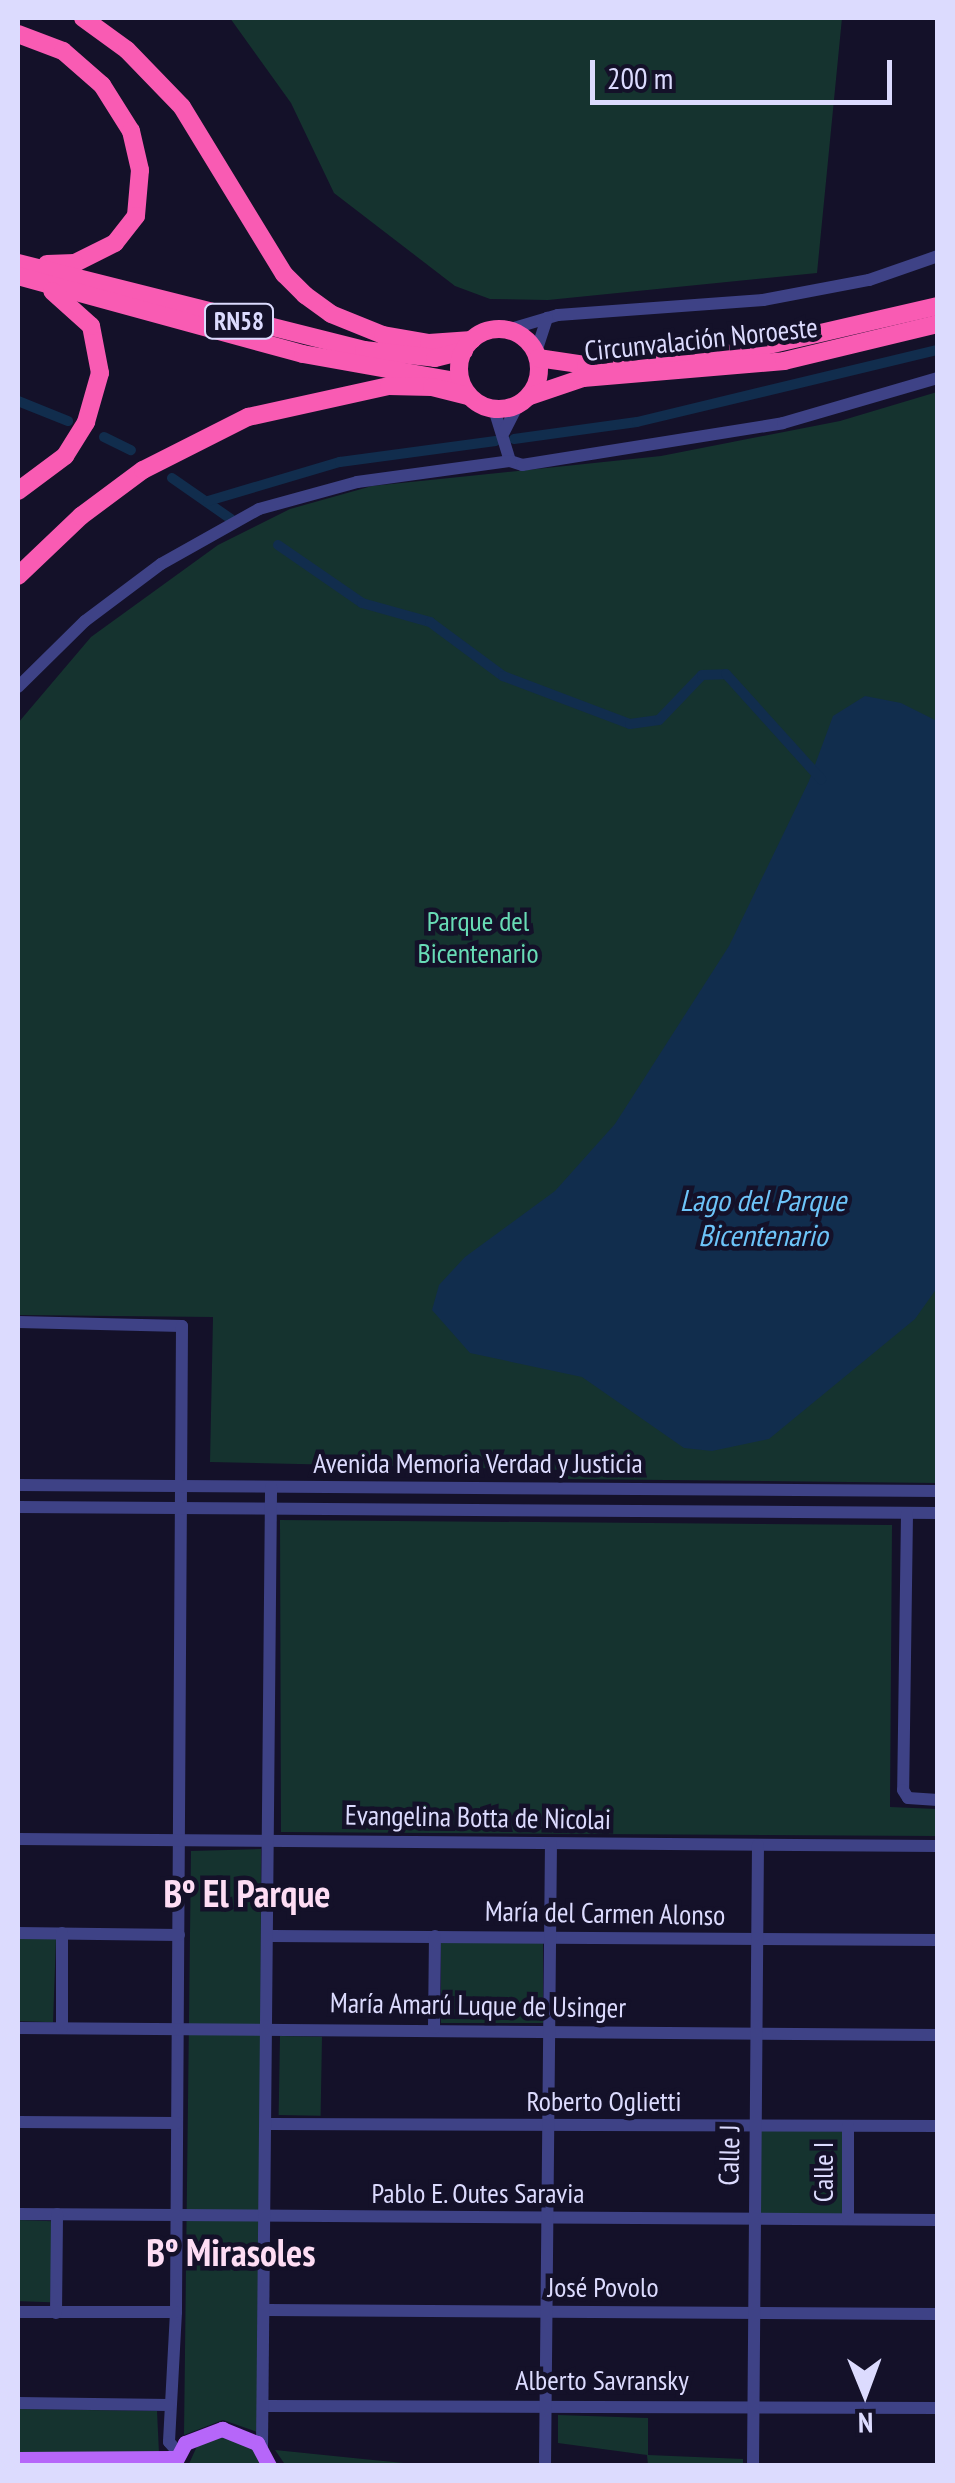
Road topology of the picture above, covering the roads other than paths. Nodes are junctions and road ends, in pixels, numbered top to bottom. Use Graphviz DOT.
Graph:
graph roads {
  1 [pos="83,18"];
  2 [pos="18,34"];
  3 [pos="938,256"];
  4 [pos="18,263"];
  5 [pos="24,277"];
  6 [pos="938,306"];
  7 [pos="549,317"];
  8 [pos="938,324"];
  9 [pos="507,330"];
  10 [pos="468,345"];
  11 [pos="537,355"];
  12 [pos="938,378"];
  13 [pos="466,391"];
  14 [pos="524,401"];
  15 [pos="494,409"];
  16 [pos="504,432"];
  17 [pos="510,461"];
  18 [pos="18,490"];
  19 [pos="18,576"];
  20 [pos="18,687"];
  21 [pos="18,1322"];
  22 [pos="18,1485"];
  23 [pos="271,1487"];
  24 [pos="180,1488"];
  25 [pos="938,1491"];
  26 [pos="18,1507"];
  27 [pos="180,1509"];
  28 [pos="272,1510"];
  29 [pos="938,1513"];
  30 [pos="906,1514"];
  31 [pos="938,1800"];
  32 [pos="18,1839"];
  33 [pos="180,1839"];
  34 [pos="272,1839"];
  35 [pos="552,1844"];
  36 [pos="758,1845"];
  37 [pos="938,1846"];
  38 [pos="18,1933"];
  39 [pos="62,1933"];
  40 [pos="179,1935"];
  41 [pos="272,1936"];
  42 [pos="435,1936"];
  43 [pos="551,1937"];
  44 [pos="757,1940"];
  45 [pos="938,1940"];
  46 [pos="18,2028"];
  47 [pos="62,2028"];
  48 [pos="270,2028"];
  49 [pos="434,2028"];
  50 [pos="178,2029"];
  51 [pos="550,2030"];
  52 [pos="756,2033"];
  53 [pos="938,2036"];
  54 [pos="18,2122"];
  55 [pos="177,2123"];
  56 [pos="270,2124"];
  57 [pos="550,2126"];
  58 [pos="754,2126"];
  59 [pos="848,2126"];
  60 [pos="938,2126"];
  61 [pos="18,2214"];
  62 [pos="57,2214"];
  63 [pos="176,2215"];
  64 [pos="269,2216"];
  65 [pos="548,2218"];
  66 [pos="848,2219"];
  67 [pos="754,2220"];
  68 [pos="938,2220"];
  69 [pos="268,2310"];
  70 [pos="547,2311"];
  71 [pos="18,2312"];
  72 [pos="56,2312"];
  73 [pos="176,2312"];
  74 [pos="754,2312"];
  75 [pos="938,2314"];
  76 [pos="18,2403"];
  77 [pos="546,2404"];
  78 [pos="169,2405"];
  79 [pos="754,2405"];
  80 [pos="266,2406"];
  81 [pos="938,2408"];
  82 [pos="174,2458"];
  83 [pos="270,2459"];
  84 [pos="18,2460"];
  85 [pos="545,2466"];
  86 [pos="753,2466"];
  1 -- 10 [label="highway"];
  2 -- 4 [label="highway"];
  3 -- 7 [label="street"];
  4 -- 10 [label="highway, RN58"];
  5 -- 13 [label="highway, RN58"];
  5 -- 18 [label="highway"];
  6 -- 11 [label="highway, Circunvalación Noroeste"];
  7 -- 9 [label="street"];
  7 -- 11 [label="street"];
  8 -- 14 [label="highway, Circunvalación Noroeste"];
  9 -- 10 [label="highway, RN58"];
  9 -- 11 [label="highway"];
  10 -- 13 [label="highway"];
  11 -- 14 [label="highway"];
  12 -- 17 [label="street"];
  13 -- 15 [label="highway, RN58"];
  13 -- 19 [label="highway"];
  14 -- 15 [label="highway"];
  14 -- 16 [label="street"];
  15 -- 16 [label="street"];
  16 -- 17 [label="street"];
  17 -- 20 [label="street"];
  21 -- 24 [label="street"];
  22 -- 24 [label="street, Avenida Memoria Verdad y Justicia"];
  23 -- 24 [label="street, Avenida Memoria Verdad y Justicia"];
  23 -- 25 [label="street, Avenida Memoria Verdad y Justicia"];
  23 -- 28 [label="street"];
  24 -- 27 [label="street"];
  26 -- 27 [label="street, Avenida Memoria Verdad y Justicia"];
  27 -- 28 [label="street, Avenida Memoria Verdad y Justicia"];
  27 -- 33 [label="street"];
  28 -- 30 [label="street, Avenida Memoria Verdad y Justicia"];
  28 -- 34 [label="street"];
  29 -- 30 [label="street, Avenida Memoria Verdad y Justicia"];
  30 -- 31 [label="street"];
  32 -- 33 [label="street, Evangelina Botta de Nicolai"];
  33 -- 34 [label="street, Evangelina Botta de Nicolai"];
  33 -- 40 [label="street"];
  34 -- 35 [label="street, Evangelina Botta de Nicolai"];
  34 -- 41 [label="street"];
  35 -- 36 [label="street, Evangelina Botta de Nicolai"];
  35 -- 43 [label="street"];
  36 -- 37 [label="street, Evangelina Botta de Nicolai"];
  36 -- 44 [label="street, Calle J"];
  38 -- 39 [label="street"];
  39 -- 40 [label="street"];
  39 -- 47 [label="street"];
  40 -- 50 [label="street"];
  41 -- 42 [label="street, María del Carmen Alonso"];
  41 -- 48 [label="street"];
  42 -- 43 [label="street, María del Carmen Alonso"];
  42 -- 49 [label="street"];
  43 -- 44 [label="street, María del Carmen Alonso"];
  43 -- 51 [label="street"];
  44 -- 45 [label="street, María del Carmen Alonso"];
  44 -- 52 [label="street, Calle J"];
  46 -- 47 [label="street, María Amarú Luque de Usinger"];
  47 -- 50 [label="street, María Amarú Luque de Usinger"];
  48 -- 49 [label="street, María Amarú Luque de Usinger"];
  48 -- 50 [label="street, María Amarú Luque de Usinger"];
  48 -- 56 [label="street"];
  49 -- 51 [label="street, María Amarú Luque de Usinger"];
  50 -- 55 [label="street"];
  51 -- 52 [label="street, María Amarú Luque de Usinger"];
  51 -- 57 [label="street"];
  52 -- 53 [label="street, María Amarú Luque de Usinger"];
  52 -- 58 [label="street, Calle J"];
  54 -- 55 [label="street"];
  55 -- 63 [label="street"];
  56 -- 57 [label="street, Roberto Oglietti"];
  56 -- 64 [label="street"];
  57 -- 58 [label="street, Roberto Oglietti"];
  57 -- 65 [label="street"];
  58 -- 59 [label="street, Roberto Oglietti"];
  58 -- 67 [label="street, Calle J"];
  59 -- 60 [label="street, Roberto Oglietti"];
  59 -- 66 [label="street, Calle I"];
  61 -- 62 [label="street, Pablo E. Outes Saravia"];
  62 -- 63 [label="street, Pablo E. Outes Saravia"];
  62 -- 72 [label="street"];
  63 -- 64 [label="street, Pablo E. Outes Saravia"];
  63 -- 73 [label="street"];
  64 -- 65 [label="street, Pablo E. Outes Saravia"];
  64 -- 69 [label="street"];
  65 -- 67 [label="street, Pablo E. Outes Saravia"];
  65 -- 70 [label="street"];
  66 -- 67 [label="street, Pablo E. Outes Saravia"];
  66 -- 68 [label="street, Pablo E. Outes Saravia"];
  67 -- 74 [label="street, Calle J"];
  69 -- 70 [label="street, José Povolo"];
  69 -- 80 [label="street"];
  70 -- 74 [label="street, José Povolo"];
  70 -- 77 [label="street"];
  71 -- 72 [label="street"];
  72 -- 73 [label="street"];
  73 -- 78 [label="street"];
  74 -- 75 [label="street, José Povolo"];
  74 -- 79 [label="street, Calle J"];
  76 -- 78 [label="street"];
  77 -- 79 [label="street, Alberto Savransky"];
  77 -- 80 [label="street, Alberto Savransky"];
  77 -- 85 [label="street"];
  78 -- 82 [label="street"];
  79 -- 81 [label="street, Alberto Savransky"];
  79 -- 86 [label="street, Calle J"];
  80 -- 83 [label="street"];
  82 -- 83 [label="main road"];
  82 -- 84 [label="main road"];
}
